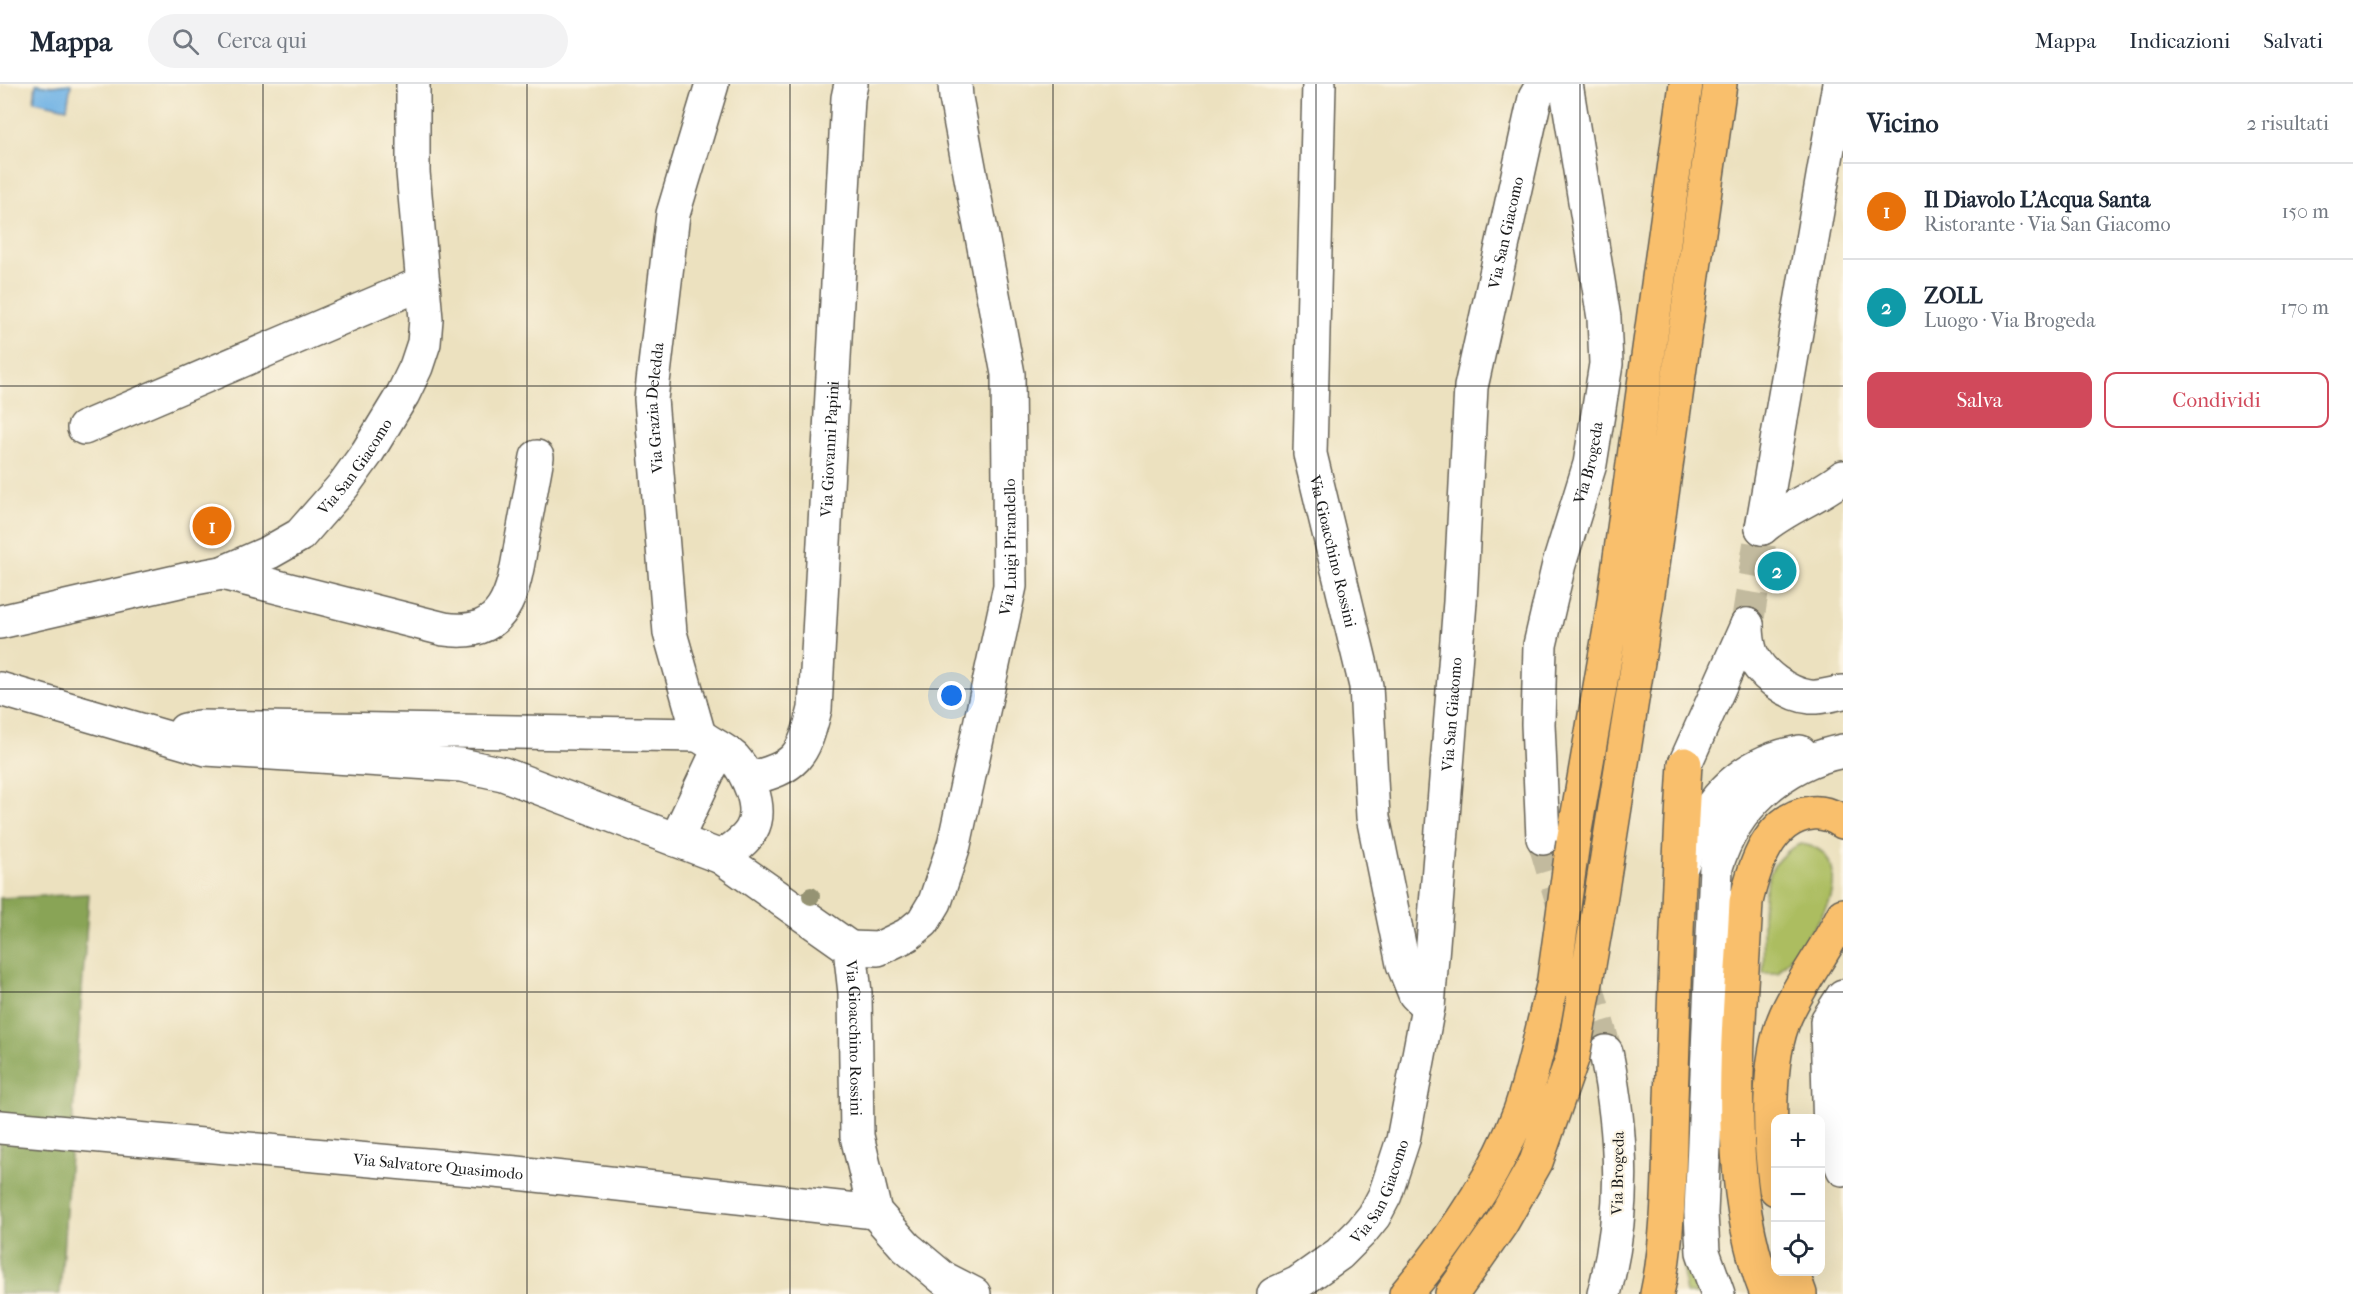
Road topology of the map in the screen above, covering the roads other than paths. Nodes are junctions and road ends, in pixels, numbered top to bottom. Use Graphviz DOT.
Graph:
graph roads {
  1 [pos="413,84"];
  2 [pos="712,84"];
  3 [pos="852,84"];
  4 [pos="956,84"];
  5 [pos="1319,84"];
  6 [pos="1543,84"];
  7 [pos="1566,84"];
  8 [pos="1686,84"];
  9 [pos="1720,84"];
  10 [pos="1839,84"];
  11 [pos="423,282"];
  12 [pos="84,428"];
  13 [pos="537,457"];
  14 [pos="1843,477"];
  15 [pos="222,573"];
  16 [pos="0,622"];
  17 [pos="0,689"];
  18 [pos="1843,692"];
  19 [pos="160,735"];
  20 [pos="709,742"];
  21 [pos="1841,751"];
  22 [pos="1686,764"];
  23 [pos="748,779"];
  24 [pos="1843,822"];
  25 [pos="675,840"];
  26 [pos="1558,840"];
  27 [pos="721,858"];
  28 [pos="1678,874"];
  29 [pos="1843,915"];
  30 [pos="850,948"];
  31 [pos="1843,996"];
  32 [pos="1428,1007"];
  33 [pos="1606,1052"];
  34 [pos="0,1127"];
  35 [pos="1774,1168"];
  36 [pos="1843,1169"];
  37 [pos="875,1212"];
  38 [pos="1793,1276"];
  39 [pos="1663,1285"];
  40 [pos="974,1294"];
  41 [pos="1274,1294"];
  42 [pos="1406,1294"];
  43 [pos="1452,1294"];
  44 [pos="1604,1294"];
  45 [pos="1718,1294"];
  46 [pos="1767,1294"];
  47 [pos="1800,1294"];
  1 -- 11 [label="street, Via San Giacomo"];
  2 -- 20 [label="street, Via Grazia Deledda"];
  3 -- 23 [label="street, Via Giovanni Papini"];
  4 -- 30 [label="street, Via Luigi Pirandello"];
  5 -- 32 [label="street, Via Gioacchino Rossini"];
  6 -- 32 [label="street, Via San Giacomo"];
  7 -- 26 [label="street, Via Brogeda"];
  8 -- 26 [label="highway"];
  9 -- 43 [label="highway, bridge"];
  10 -- 14 [label="street"];
  11 -- 12 [label="street"];
  11 -- 15 [label="street, Via San Giacomo"];
  13 -- 15 [label="street"];
  15 -- 16 [label="street, Via San Giacomo"];
  17 -- 19 [label="street"];
  18 -- 22 [label="street"];
  19 -- 20 [label="street"];
  19 -- 25 [label="street"];
  20 -- 23 [label="street"];
  20 -- 25 [label="street"];
  21 -- 28 [label="street"];
  21 -- 45 [label="street"];
  22 -- 28 [label="highway"];
  23 -- 27 [label="street"];
  24 -- 46 [label="highway"];
  25 -- 27 [label="street, Via Gioacchino Rossini"];
  26 -- 42 [label="highway, bridge"];
  27 -- 30 [label="street, Via Gioacchino Rossini"];
  28 -- 39 [label="highway"];
  29 -- 35 [label="highway"];
  30 -- 37 [label="street, Via Gioacchino Rossini"];
  31 -- 36 [label="street"];
  32 -- 41 [label="street, Via San Giacomo"];
  33 -- 44 [label="street, Via Brogeda"];
  34 -- 37 [label="street, Via Salvatore Quasimodo"];
  37 -- 40 [label="street"];
  38 -- 47 [label="highway"];
}
